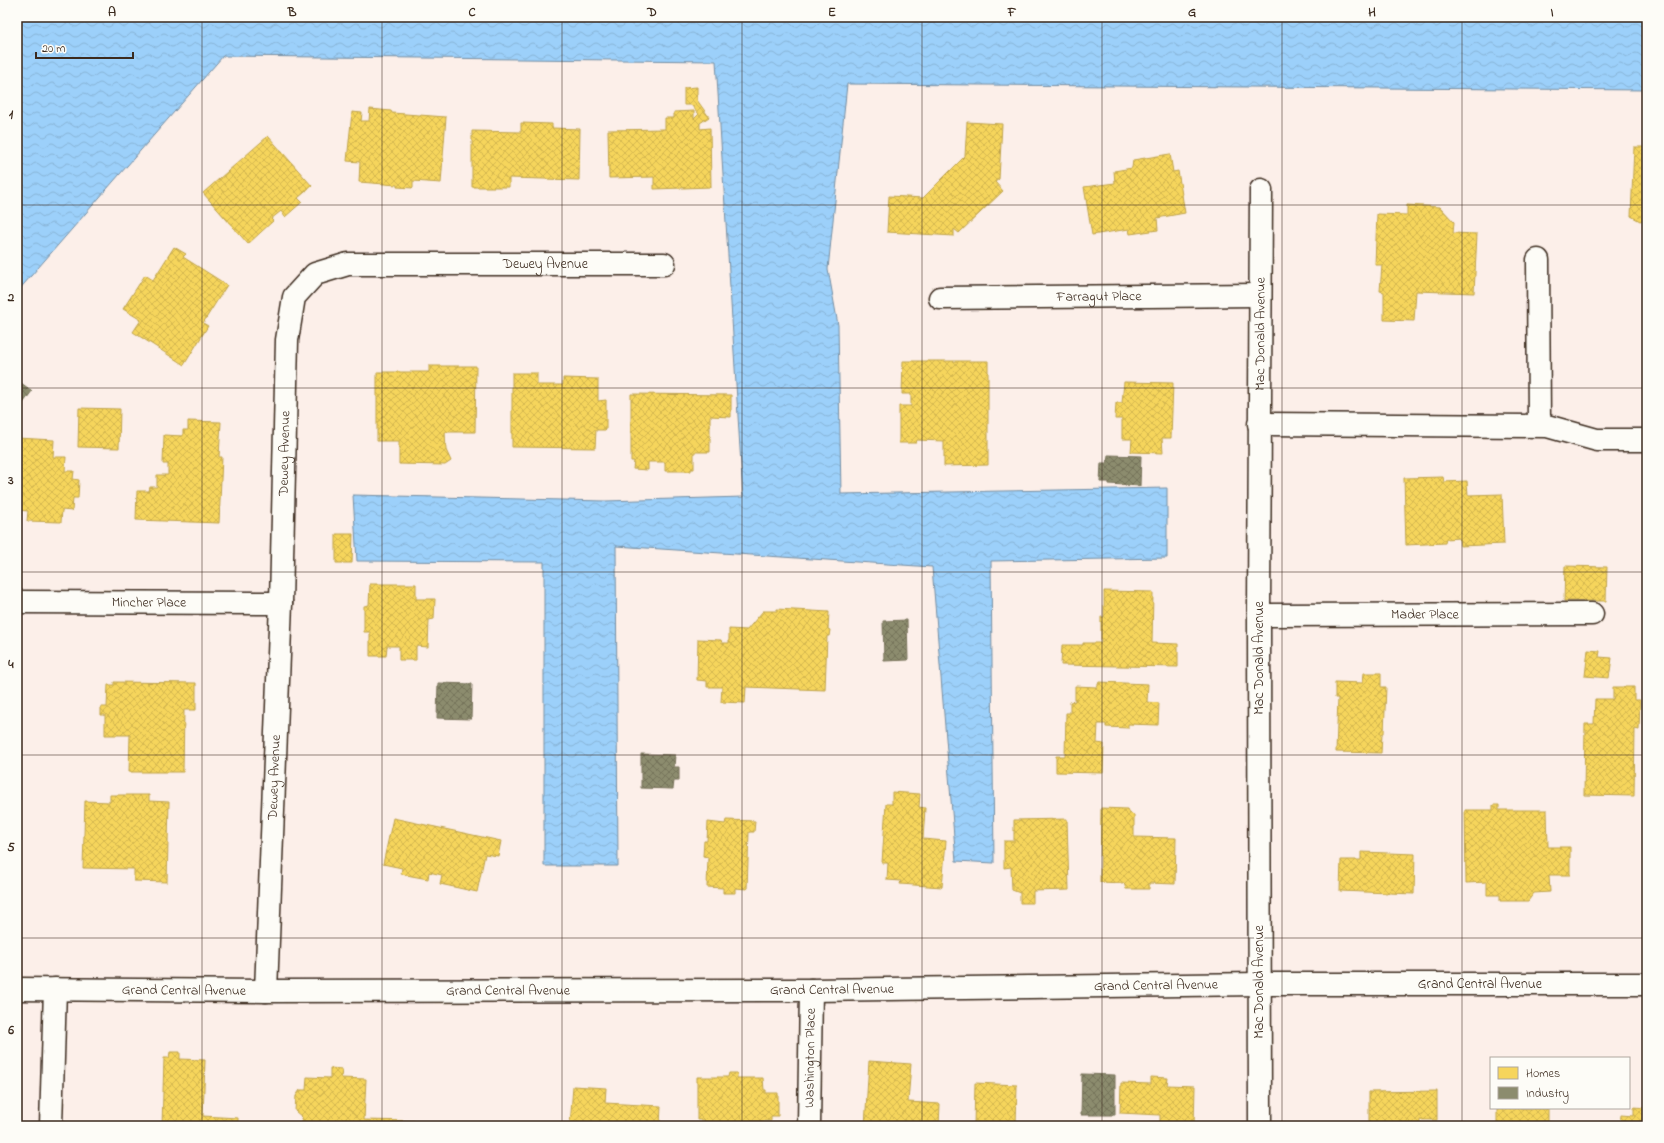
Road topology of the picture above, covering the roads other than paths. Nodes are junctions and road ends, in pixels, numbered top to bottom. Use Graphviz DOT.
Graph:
graph roads {
  1 [pos="1260,190"];
  2 [pos="1538,260"];
  3 [pos="664,264"];
  4 [pos="1259,295"];
  5 [pos="940,298"];
  6 [pos="1259,424"];
  7 [pos="1539,425"];
  8 [pos="1647,440"];
  9 [pos="17,602"];
  10 [pos="281,604"];
  11 [pos="1592,614"];
  12 [pos="1259,615"];
  13 [pos="1259,984"];
  14 [pos="1647,984"];
  15 [pos="17,989"];
  16 [pos="55,989"];
  17 [pos="811,990"];
  18 [pos="266,991"];
  19 [pos="51,1126"];
  20 [pos="808,1126"];
  21 [pos="1260,1126"];
  1 -- 4 [label="street, Mac Donald Avenue"];
  2 -- 7 [label="street"];
  3 -- 10 [label="street, Dewey Avenue"];
  4 -- 5 [label="street, Farragut Place"];
  4 -- 6 [label="street, Mac Donald Avenue"];
  6 -- 7 [label="street"];
  6 -- 12 [label="street, Mac Donald Avenue"];
  7 -- 8 [label="street"];
  9 -- 10 [label="street, Mincher Place"];
  10 -- 18 [label="street, Dewey Avenue"];
  11 -- 12 [label="street, Mader Place"];
  12 -- 13 [label="street, Mac Donald Avenue"];
  13 -- 14 [label="street, Grand Central Avenue"];
  13 -- 17 [label="street, Grand Central Avenue"];
  13 -- 21 [label="street, Mac Donald Avenue"];
  15 -- 16 [label="street, Grand Central Avenue"];
  16 -- 18 [label="street, Grand Central Avenue"];
  16 -- 19 [label="street"];
  17 -- 18 [label="street, Grand Central Avenue"];
  17 -- 20 [label="street, Washington Place"];
}
